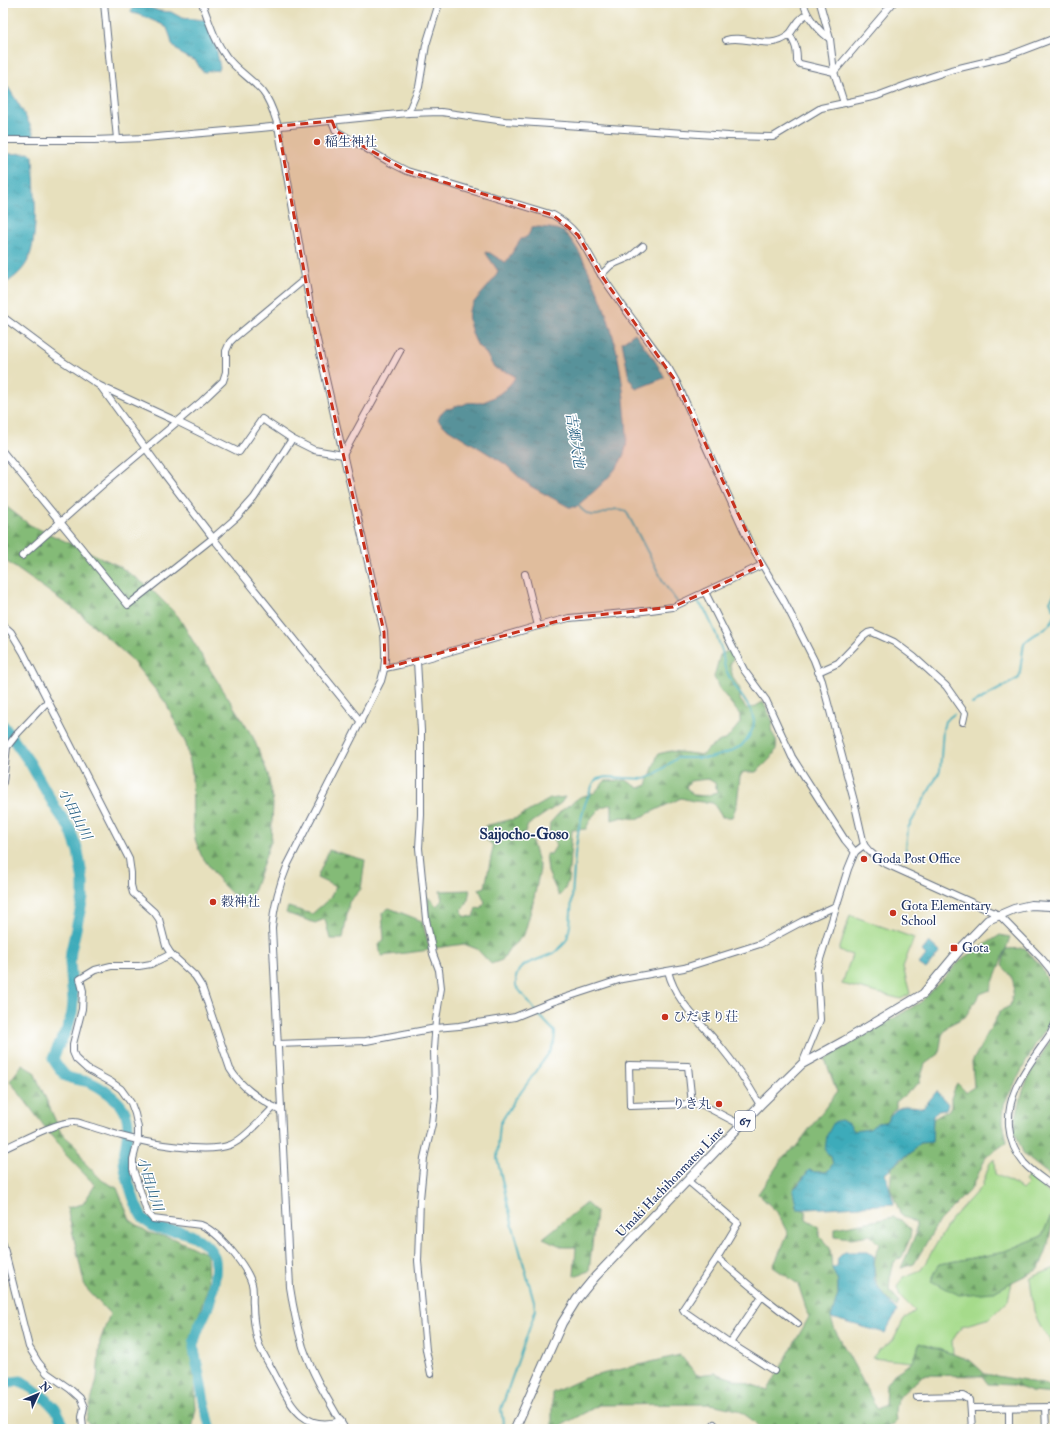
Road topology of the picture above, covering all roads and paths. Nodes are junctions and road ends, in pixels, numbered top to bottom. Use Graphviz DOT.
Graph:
graph roads {
  1 [pos="104,3"];
  2 [pos="202,3"];
  3 [pos="439,3"];
  4 [pos="804,3"];
  5 [pos="820,3"];
  6 [pos="893,3"];
  7 [pos="807,14"];
  8 [pos="789,34"];
  9 [pos="1055,38"];
  10 [pos="830,39"];
  11 [pos="726,40"];
  12 [pos="834,72"];
  13 [pos="844,103"];
  14 [pos="408,113"];
  15 [pos="332,121"];
  16 [pos="278,126"];
  17 [pos="117,139"];
  18 [pos="3,140"];
  19 [pos="643,246"];
  20 [pos="601,275"];
  21 [pos="305,279"];
  22 [pos="3,317"];
  23 [pos="400,351"];
  24 [pos="100,386"];
  25 [pos="178,422"];
  26 [pos="292,439"];
  27 [pos="146,449"];
  28 [pos="3,452"];
  29 [pos="343,455"];
  30 [pos="60,521"];
  31 [pos="212,538"];
  32 [pos="22,556"];
  33 [pos="762,565"];
  34 [pos="525,574"];
  35 [pos="705,592"];
  36 [pos="538,626"];
  37 [pos="4,627"];
  38 [pos="417,661"];
  39 [pos="385,668"];
  40 [pos="818,672"];
  41 [pos="48,701"];
  42 [pos="361,722"];
  43 [pos="963,722"];
  44 [pos="3,782"];
  45 [pos="864,845"];
  46 [pos="855,852"];
  47 [pos="836,906"];
  48 [pos="1055,908"];
  49 [pos="999,915"];
  50 [pos="171,954"];
  51 [pos="668,971"];
  52 [pos="1055,979"];
  53 [pos="1055,1024"];
  54 [pos="436,1028"];
  55 [pos="277,1044"];
  56 [pos="802,1064"];
  57 [pos="692,1104"];
  58 [pos="760,1105"];
  59 [pos="274,1107"];
  60 [pos="280,1111"];
  61 [pos="741,1125"];
  62 [pos="138,1140"];
  63 [pos="3,1149"];
  64 [pos="688,1181"];
  65 [pos="1055,1188"];
  66 [pos="3,1244"];
  67 [pos="717,1258"];
  68 [pos="6,1270"];
  69 [pos="762,1296"];
  70 [pos="798,1324"];
  71 [pos="730,1343"];
  72 [pos="774,1371"];
  73 [pos="431,1374"];
  74 [pos="917,1397"];
  75 [pos="1055,1407"];
  76 [pos="972,1408"];
  77 [pos="1045,1408"];
  78 [pos="1009,1409"];
  79 [pos="341,1422"];
  80 [pos="714,1424"];
  81 [pos="82,1429"];
  82 [pos="345,1429"];
  83 [pos="515,1429"];
  84 [pos="719,1429"];
  85 [pos="972,1429"];
  86 [pos="1009,1429"];
  87 [pos="1046,1429"];
  1 -- 17 [label="street"];
  2 -- 16 [label="street"];
  3 -- 14 [label="street"];
  4 -- 7 [label="street"];
  5 -- 10 [label="street"];
  6 -- 12 [label="street"];
  7 -- 8 [label="street"];
  7 -- 10 [label="street"];
  8 -- 11 [label="street"];
  8 -- 12 [label="street"];
  9 -- 13 [label="street"];
  10 -- 12 [label="street"];
  12 -- 13 [label="street"];
  13 -- 14 [label="street"];
  14 -- 15 [label="street"];
  15 -- 16 [label="street"];
  15 -- 20 [label="street"];
  16 -- 17 [label="street"];
  16 -- 21 [label="street"];
  17 -- 18 [label="street"];
  19 -- 20 [label="street"];
  20 -- 33 [label="street"];
  21 -- 25 [label="street"];
  21 -- 29 [label="street"];
  22 -- 24 [label="street"];
  23 -- 29 [label="street"];
  24 -- 25 [label="street"];
  24 -- 27 [label="street"];
  25 -- 26 [label="street"];
  25 -- 27 [label="street"];
  26 -- 29 [label="street"];
  26 -- 31 [label="street"];
  27 -- 30 [label="street"];
  27 -- 31 [label="street"];
  28 -- 30 [label="street"];
  29 -- 39 [label="street"];
  30 -- 31 [label="street"];
  30 -- 32 [label="street"];
  31 -- 42 [label="street"];
  33 -- 35 [label="street"];
  33 -- 40 [label="street"];
  34 -- 36 [label="street"];
  35 -- 36 [label="street"];
  35 -- 46 [label="street"];
  36 -- 38 [label="street"];
  37 -- 41 [label="street"];
  38 -- 39 [label="street"];
  38 -- 54 [label="street"];
  39 -- 42 [label="street"];
  40 -- 43 [label="street"];
  40 -- 45 [label="street"];
  41 -- 44 [label="street"];
  41 -- 50 [label="street"];
  42 -- 55 [label="street"];
  45 -- 46 [label="street"];
  45 -- 49 [label="street"];
  46 -- 47 [label="street"];
  47 -- 51 [label="street"];
  47 -- 56 [label="street"];
  48 -- 49 [label="main road, Umaki Hachihonmatsu Line / 67"];
  49 -- 52 [label="street"];
  49 -- 56 [label="main road, Umaki Hachihonmatsu Line / 67"];
  50 -- 59 [label="street"];
  50 -- 62 [label="street"];
  51 -- 54 [label="street"];
  51 -- 58 [label="street"];
  53 -- 65 [label="street"];
  54 -- 55 [label="street"];
  54 -- 73 [label="street"];
  55 -- 60 [label="street"];
  56 -- 58 [label="main road, Umaki Hachihonmatsu Line / 67"];
  57 -- 57 [label="street"];
  57 -- 61 [label="street"];
  58 -- 61 [label="main road, Umaki Hachihonmatsu Line / 67"];
  59 -- 60 [label="street"];
  59 -- 62 [label="street"];
  60 -- 79 [label="street"];
  61 -- 64 [label="main road, Umaki Hachihonmatsu Line / 67"];
  62 -- 63 [label="street"];
  62 -- 79 [label="street"];
  64 -- 67 [label="street"];
  64 -- 83 [label="main road, Umaki Hachihonmatsu Line / 67"];
  66 -- 68 [label="street"];
  67 -- 69 [label="street"];
  67 -- 71 [label="street"];
  68 -- 81 [label="street"];
  69 -- 70 [label="street"];
  69 -- 71 [label="street"];
  71 -- 72 [label="street"];
  74 -- 76 [label="street"];
  75 -- 77 [label="street"];
  76 -- 78 [label="street"];
  76 -- 85 [label="street"];
  77 -- 78 [label="street"];
  77 -- 87 [label="street"];
  78 -- 86 [label="street"];
  79 -- 82 [label="street"];
  80 -- 84 [label="street"];
}
